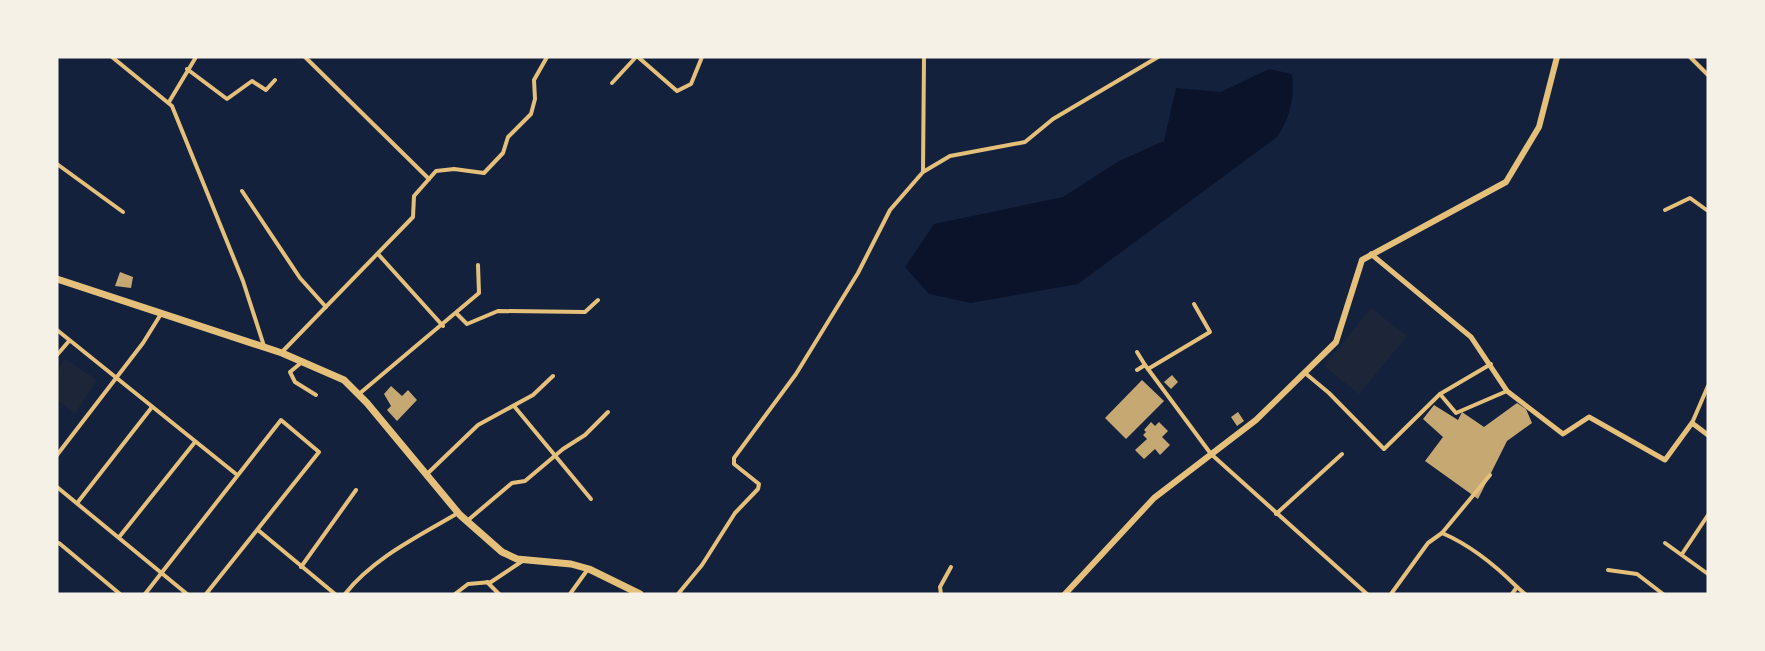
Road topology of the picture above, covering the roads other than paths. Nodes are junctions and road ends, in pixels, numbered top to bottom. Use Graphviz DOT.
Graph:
graph roads {
  1 [pos="112,57"];
  2 [pos="196,57"];
  3 [pos="305,57"];
  4 [pos="547,57"];
  5 [pos="637,57"];
  6 [pos="702,57"];
  7 [pos="924,57"];
  8 [pos="1158,57"];
  9 [pos="1557,57"];
  10 [pos="1690,57"];
  11 [pos="187,69"];
  12 [pos="1708,75"];
  13 [pos="275,80"];
  14 [pos="612,83"];
  15 [pos="169,102"];
  16 [pos="57,164"];
  17 [pos="923,172"];
  18 [pos="429,179"];
  19 [pos="242,191"];
  20 [pos="1665,210"];
  21 [pos="123,212"];
  22 [pos="1708,212"];
  23 [pos="378,254"];
  24 [pos="1371,254"];
  25 [pos="478,265"];
  26 [pos="57,279"];
  27 [pos="598,300"];
  28 [pos="1194,304"];
  29 [pos="326,307"];
  30 [pos="160,314"];
  31 [pos="457,314"];
  32 [pos="443,326"];
  33 [pos="57,330"];
  34 [pos="69,340"];
  35 [pos="264,347"];
  36 [pos="282,352"];
  37 [pos="1137,352"];
  38 [pos="57,356"];
  39 [pos="302,361"];
  40 [pos="1491,364"];
  41 [pos="1147,367"];
  42 [pos="1137,370"];
  43 [pos="1305,372"];
  44 [pos="553,376"];
  45 [pos="116,377"];
  46 [pos="1708,386"];
  47 [pos="1507,391"];
  48 [pos="358,394"];
  49 [pos="1440,394"];
  50 [pos="316,395"];
  51 [pos="514,406"];
  52 [pos="152,407"];
  53 [pos="608,412"];
  54 [pos="1692,423"];
  55 [pos="1708,435"];
  56 [pos="195,442"];
  57 [pos="1211,454"];
  58 [pos="1342,454"];
  59 [pos="57,455"];
  60 [pos="555,456"];
  61 [pos="236,474"];
  62 [pos="426,475"];
  63 [pos="1490,475"];
  64 [pos="57,487"];
  65 [pos="356,490"];
  66 [pos="591,499"];
  67 [pos="78,502"];
  68 [pos="458,513"];
  69 [pos="1276,514"];
  70 [pos="1708,515"];
  71 [pos="467,522"];
  72 [pos="258,530"];
  73 [pos="1442,533"];
  74 [pos="120,536"];
  75 [pos="59,543"];
  76 [pos="1665,543"];
  77 [pos="1682,554"];
  78 [pos="524,560"];
  79 [pos="301,567"];
  80 [pos="951,567"];
  81 [pos="589,569"];
  82 [pos="1608,570"];
  83 [pos="162,572"];
  84 [pos="1708,574"];
  85 [pos="486,582"];
  86 [pos="1517,587"];
  87 [pos="120,594"];
  88 [pos="145,594"];
  89 [pos="187,594"];
  90 [pos="206,594"];
  91 [pos="335,594"];
  92 [pos="345,594"];
  93 [pos="455,594"];
  94 [pos="499,594"];
  95 [pos="570,594"];
  96 [pos="640,594"];
  97 [pos="678,594"];
  98 [pos="941,594"];
  99 [pos="1065,594"];
  100 [pos="1367,594"];
  101 [pos="1391,594"];
  102 [pos="1512,594"];
  103 [pos="1525,594"];
  104 [pos="1663,594"];
  1 -- 15 [label="street"];
  2 -- 11 [label="street"];
  3 -- 18 [label="street"];
  4 -- 18 [label="street"];
  5 -- 6 [label="street"];
  5 -- 14 [label="street"];
  7 -- 17 [label="street"];
  8 -- 17 [label="street"];
  9 -- 24 [label="main road"];
  10 -- 12 [label="street"];
  11 -- 13 [label="street"];
  11 -- 15 [label="street"];
  15 -- 35 [label="street"];
  16 -- 21 [label="street"];
  17 -- 97 [label="street"];
  18 -- 23 [label="street"];
  19 -- 29 [label="street"];
  20 -- 22 [label="street"];
  23 -- 29 [label="street"];
  23 -- 32 [label="street"];
  24 -- 40 [label="street"];
  24 -- 43 [label="main road"];
  25 -- 31 [label="street"];
  26 -- 30 [label="highway"];
  27 -- 31 [label="street"];
  28 -- 41 [label="street"];
  29 -- 36 [label="street"];
  30 -- 35 [label="highway"];
  30 -- 45 [label="street"];
  31 -- 32 [label="street"];
  32 -- 48 [label="street"];
  33 -- 34 [label="street"];
  34 -- 38 [label="street"];
  34 -- 45 [label="street"];
  35 -- 36 [label="highway"];
  36 -- 39 [label="highway"];
  37 -- 41 [label="street"];
  39 -- 48 [label="highway"];
  39 -- 50 [label="street"];
  40 -- 47 [label="street"];
  40 -- 49 [label="street"];
  41 -- 42 [label="street"];
  41 -- 57 [label="street"];
  43 -- 49 [label="street"];
  43 -- 57 [label="main road"];
  44 -- 51 [label="street"];
  45 -- 52 [label="street"];
  45 -- 59 [label="street"];
  46 -- 54 [label="street"];
  47 -- 49 [label="street"];
  47 -- 54 [label="street"];
  48 -- 62 [label="highway"];
  51 -- 60 [label="street"];
  51 -- 62 [label="street"];
  52 -- 56 [label="street"];
  52 -- 67 [label="street"];
  53 -- 60 [label="street"];
  54 -- 55 [label="street"];
  56 -- 61 [label="street"];
  56 -- 74 [label="street"];
  57 -- 69 [label="street"];
  57 -- 99 [label="main road"];
  58 -- 69 [label="street"];
  60 -- 66 [label="street"];
  60 -- 71 [label="street"];
  61 -- 72 [label="street"];
  61 -- 83 [label="street"];
  62 -- 68 [label="highway"];
  63 -- 73 [label="street"];
  64 -- 67 [label="street"];
  65 -- 79 [label="street"];
  67 -- 74 [label="street"];
  68 -- 71 [label="highway"];
  68 -- 92 [label="street"];
  69 -- 100 [label="street"];
  70 -- 77 [label="street"];
  71 -- 78 [label="highway"];
  72 -- 79 [label="street"];
  72 -- 90 [label="street"];
  73 -- 86 [label="street"];
  73 -- 101 [label="street"];
  74 -- 83 [label="street"];
  75 -- 87 [label="street"];
  76 -- 77 [label="street"];
  77 -- 84 [label="street"];
  78 -- 81 [label="highway"];
  78 -- 85 [label="street"];
  79 -- 91 [label="street"];
  80 -- 98 [label="street"];
  81 -- 95 [label="street"];
  81 -- 96 [label="highway"];
  82 -- 104 [label="street"];
  83 -- 88 [label="street"];
  83 -- 89 [label="street"];
  85 -- 93 [label="street"];
  85 -- 94 [label="street"];
  86 -- 102 [label="street"];
  86 -- 103 [label="street"];
}
